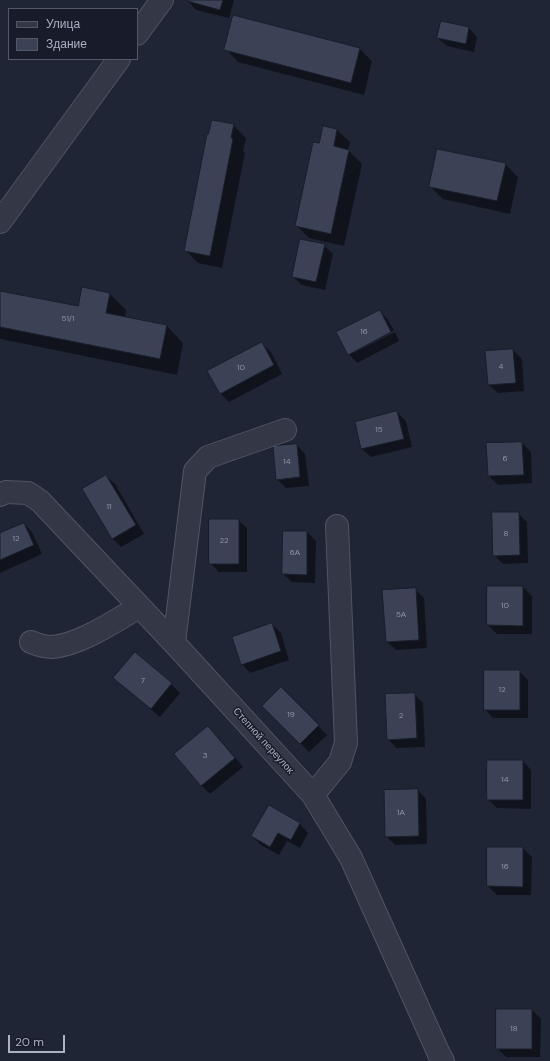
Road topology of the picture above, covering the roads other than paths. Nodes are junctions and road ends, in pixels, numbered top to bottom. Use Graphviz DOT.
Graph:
graph roads {
  1 [pos="162,0"];
  2 [pos="138,33"];
  3 [pos="118,60"];
  4 [pos="0,222"];
  5 [pos="285,430"];
  6 [pos="0,495"];
  7 [pos="337,526"];
  8 [pos="139,607"];
  9 [pos="31,642"];
  10 [pos="174,643"];
  11 [pos="312,795"];
  12 [pos="443,1061"];
  1 -- 2 [label="street"];
  3 -- 4 [label="street"];
  5 -- 10 [label="street"];
  6 -- 8 [label="street, Степной переулок"];
  7 -- 11 [label="street"];
  8 -- 9 [label="street"];
  8 -- 10 [label="street, Степной переулок"];
  10 -- 11 [label="street, Степной переулок"];
  11 -- 12 [label="street, Степной переулок"];
}
